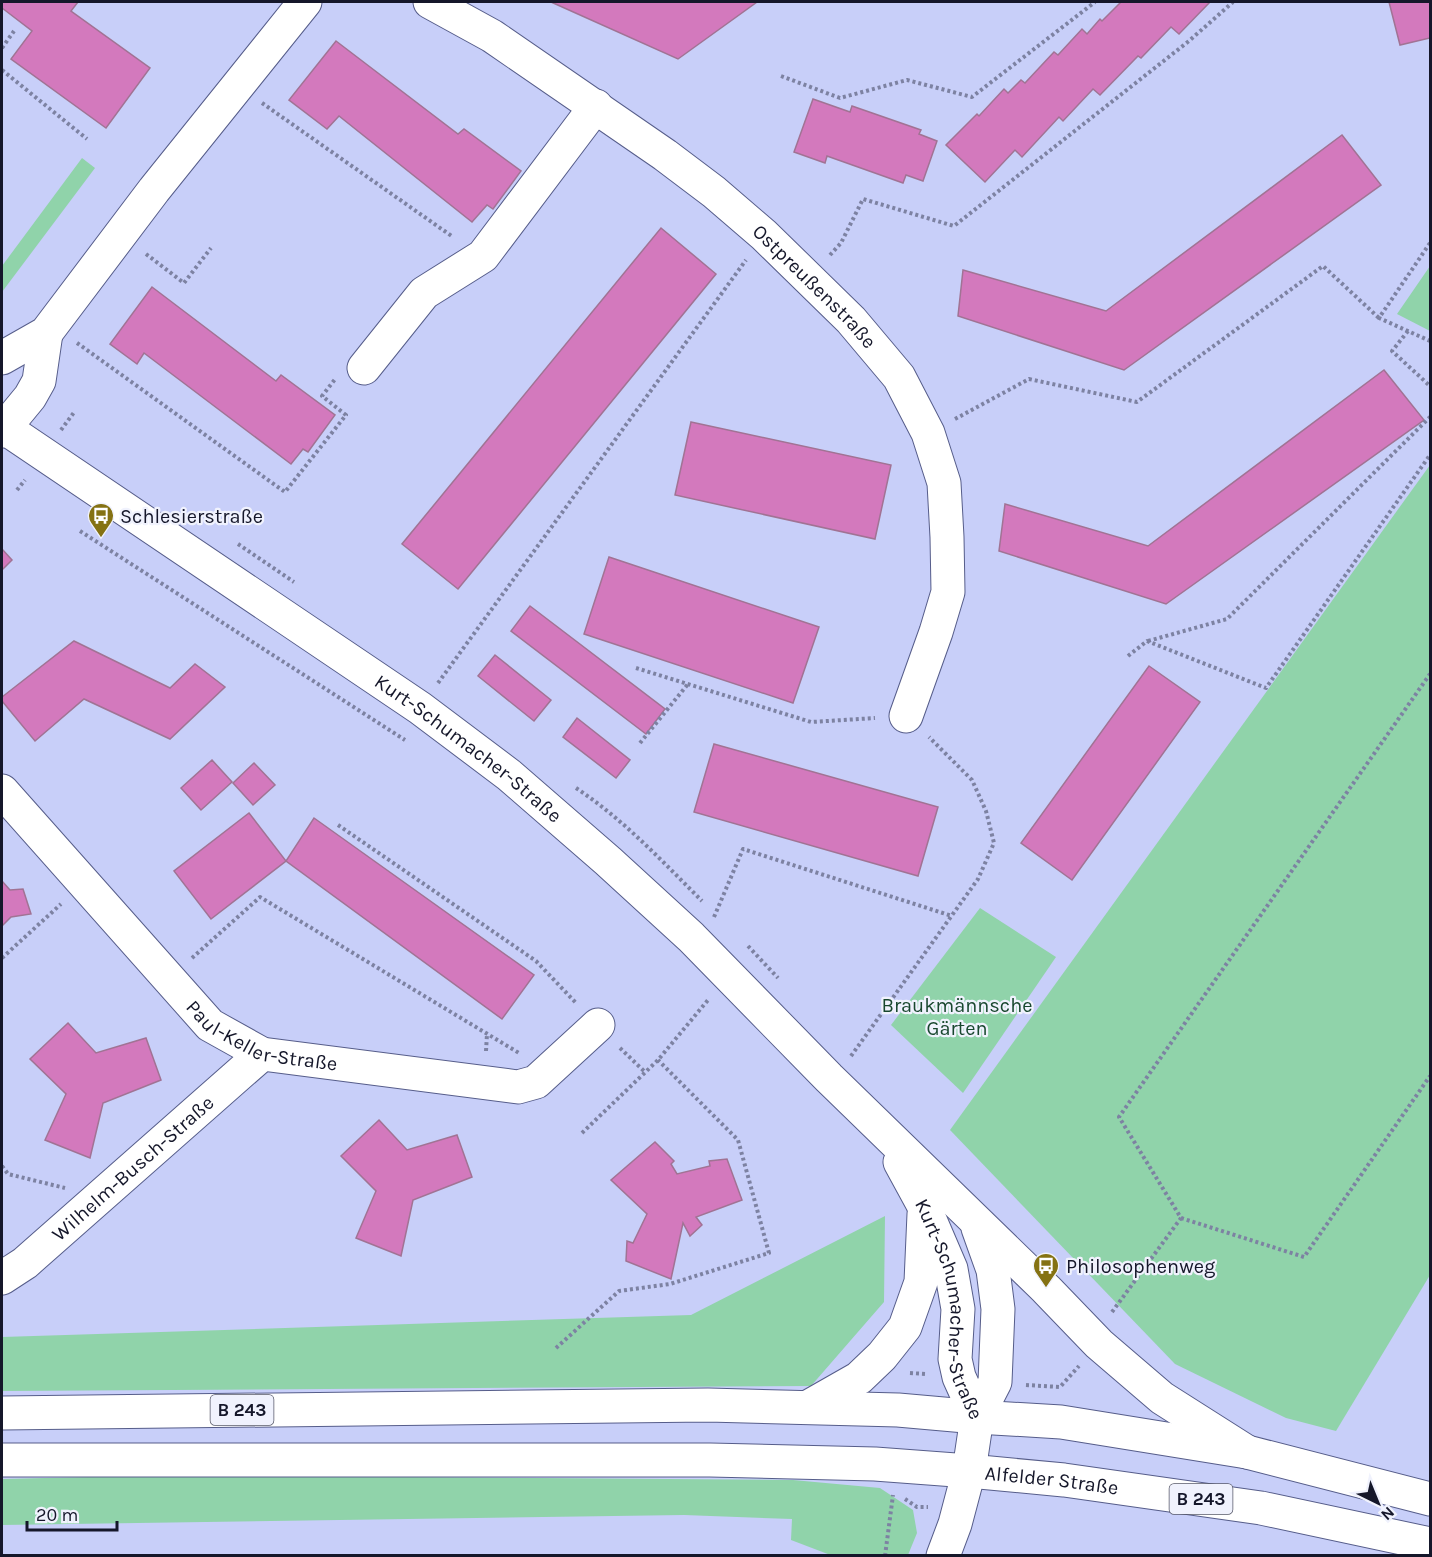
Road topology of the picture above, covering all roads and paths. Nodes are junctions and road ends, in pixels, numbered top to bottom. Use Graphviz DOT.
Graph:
graph roads {
  1 [pos="305,2"];
  2 [pos="430,2"];
  3 [pos="1095,2"];
  4 [pos="1233,2"];
  5 [pos="14,31"];
  6 [pos="2,48"];
  7 [pos="2,70"];
  8 [pos="781,76"];
  9 [pos="237,85"];
  10 [pos="596,106"];
  11 [pos="87,139"];
  12 [pos="121,235"];
  13 [pos="764,236"];
  14 [pos="453,237"];
  15 [pos="1431,243"];
  16 [pos="211,248"];
  17 [pos="808,279"];
  18 [pos="1379,318"];
  19 [pos="49,329"];
  20 [pos="1408,331"];
  21 [pos="1431,341"];
  22 [pos="2,358"];
  23 [pos="352,370"];
  24 [pos="1431,386"];
  25 [pos="1431,417"];
  26 [pos="3,429"];
  27 [pos="928,434"];
  28 [pos="1431,455"];
  29 [pos="80,531"];
  30 [pos="1147,641"];
  31 [pos="1128,656"];
  32 [pos="636,668"];
  33 [pos="1431,674"];
  34 [pos="688,684"];
  35 [pos="434,688"];
  36 [pos="906,716"];
  37 [pos="408,742"];
  38 [pos="640,743"];
  39 [pos="2,790"];
  40 [pos="338,825"];
  41 [pos="84,883"];
  42 [pos="952,916"];
  43 [pos="691,937"];
  44 [pos="2,958"];
  45 [pos="170,979"];
  46 [pos="716,1008"];
  47 [pos="598,1025"];
  48 [pos="262,1054"];
  49 [pos="658,1060"];
  50 [pos="548,1070"];
  51 [pos="645,1072"];
  52 [pos="1431,1076"];
  53 [pos="829,1078"];
  54 [pos="582,1133"];
  55 [pos="885,1134"];
  56 [pos="2,1166"];
  57 [pos="100,1196"];
  58 [pos="924,1206"];
  59 [pos="1181,1218"];
  60 [pos="977,1224"];
  61 [pos="2,1278"];
  62 [pos="1107,1319"];
  63 [pos="556,1348"];
  64 [pos="808,1407"];
  65 [pos="2,1413"];
  66 [pos="977,1417"];
  67 [pos="1247,1452"];
  68 [pos="2,1460"];
  69 [pos="969,1471"];
  70 [pos="894,1492"];
  71 [pos="1431,1499"];
  72 [pos="1431,1544"];
  73 [pos="885,1556"];
  74 [pos="943,1556"];
  1 -- 9 [label="main road"];
  2 -- 10 [label="main road, Ostpreußenstraße"];
  3 -- 8 [label="path"];
  4 -- 17 [label="path"];
  5 -- 6 [label="path"];
  7 -- 11 [label="path"];
  9 -- 12 [label="main road"];
  9 -- 14 [label="path"];
  10 -- 13 [label="main road, Ostpreußenstraße"];
  10 -- 23 [label="main road"];
  12 -- 16 [label="path"];
  12 -- 19 [label="main road"];
  13 -- 17 [label="main road, Ostpreußenstraße"];
  13 -- 35 [label="path"];
  15 -- 18 [label="path"];
  17 -- 27 [label="main road, Ostpreußenstraße"];
  18 -- 20 [label="path"];
  18 -- 27 [label="path"];
  19 -- 22 [label="main road"];
  19 -- 23 [label="path"];
  19 -- 26 [label="main road"];
  20 -- 21 [label="path"];
  20 -- 24 [label="path"];
  25 -- 30 [label="path"];
  26 -- 43 [label="main road, Kurt-Schumacher-Straße"];
  27 -- 36 [label="main road, Ostpreußenstraße"];
  28 -- 30 [label="path"];
  29 -- 37 [label="path"];
  30 -- 31 [label="path"];
  32 -- 34 [label="path"];
  33 -- 59 [label="path"];
  34 -- 36 [label="path"];
  34 -- 38 [label="path"];
  36 -- 42 [label="path"];
  39 -- 41 [label="main road, Paul-Keller-Straße"];
  40 -- 47 [label="path"];
  41 -- 44 [label="path"];
  41 -- 45 [label="main road, Paul-Keller-Straße"];
  42 -- 43 [label="path"];
  42 -- 53 [label="path"];
  43 -- 53 [label="main road, Kurt-Schumacher-Straße"];
  45 -- 48 [label="main road, Paul-Keller-Straße"];
  45 -- 50 [label="path"];
  46 -- 49 [label="path"];
  47 -- 50 [label="main road, Paul-Keller-Straße"];
  47 -- 51 [label="path"];
  48 -- 50 [label="main road, Paul-Keller-Straße"];
  48 -- 57 [label="main road, Wilhelm-Busch-Straße"];
  49 -- 51 [label="path"];
  49 -- 63 [label="path"];
  51 -- 54 [label="path"];
  52 -- 59 [label="path"];
  53 -- 55 [label="main road, Kurt-Schumacher-Straße"];
  55 -- 58 [label="main road, Kurt-Schumacher-Straße"];
  55 -- 60 [label="main road, Kurt-Schumacher-Straße"];
  56 -- 57 [label="path"];
  57 -- 61 [label="main road, Wilhelm-Busch-Straße"];
  58 -- 64 [label="main road"];
  58 -- 66 [label="main road, Kurt-Schumacher-Straße"];
  59 -- 62 [label="path"];
  60 -- 66 [label="main road, Kurt-Schumacher-Straße"];
  60 -- 67 [label="main road"];
  64 -- 65 [label="main road, B 243"];
  64 -- 66 [label="main road, B 243"];
  66 -- 67 [label="main road, B 243"];
  66 -- 69 [label="main road, Alfelder Straße"];
  67 -- 71 [label="main road, B 243"];
  68 -- 69 [label="main road, B 243"];
  69 -- 72 [label="main road, Alfelder Straße / B 243"];
  69 -- 74 [label="main road"];
  70 -- 73 [label="path"];
}
